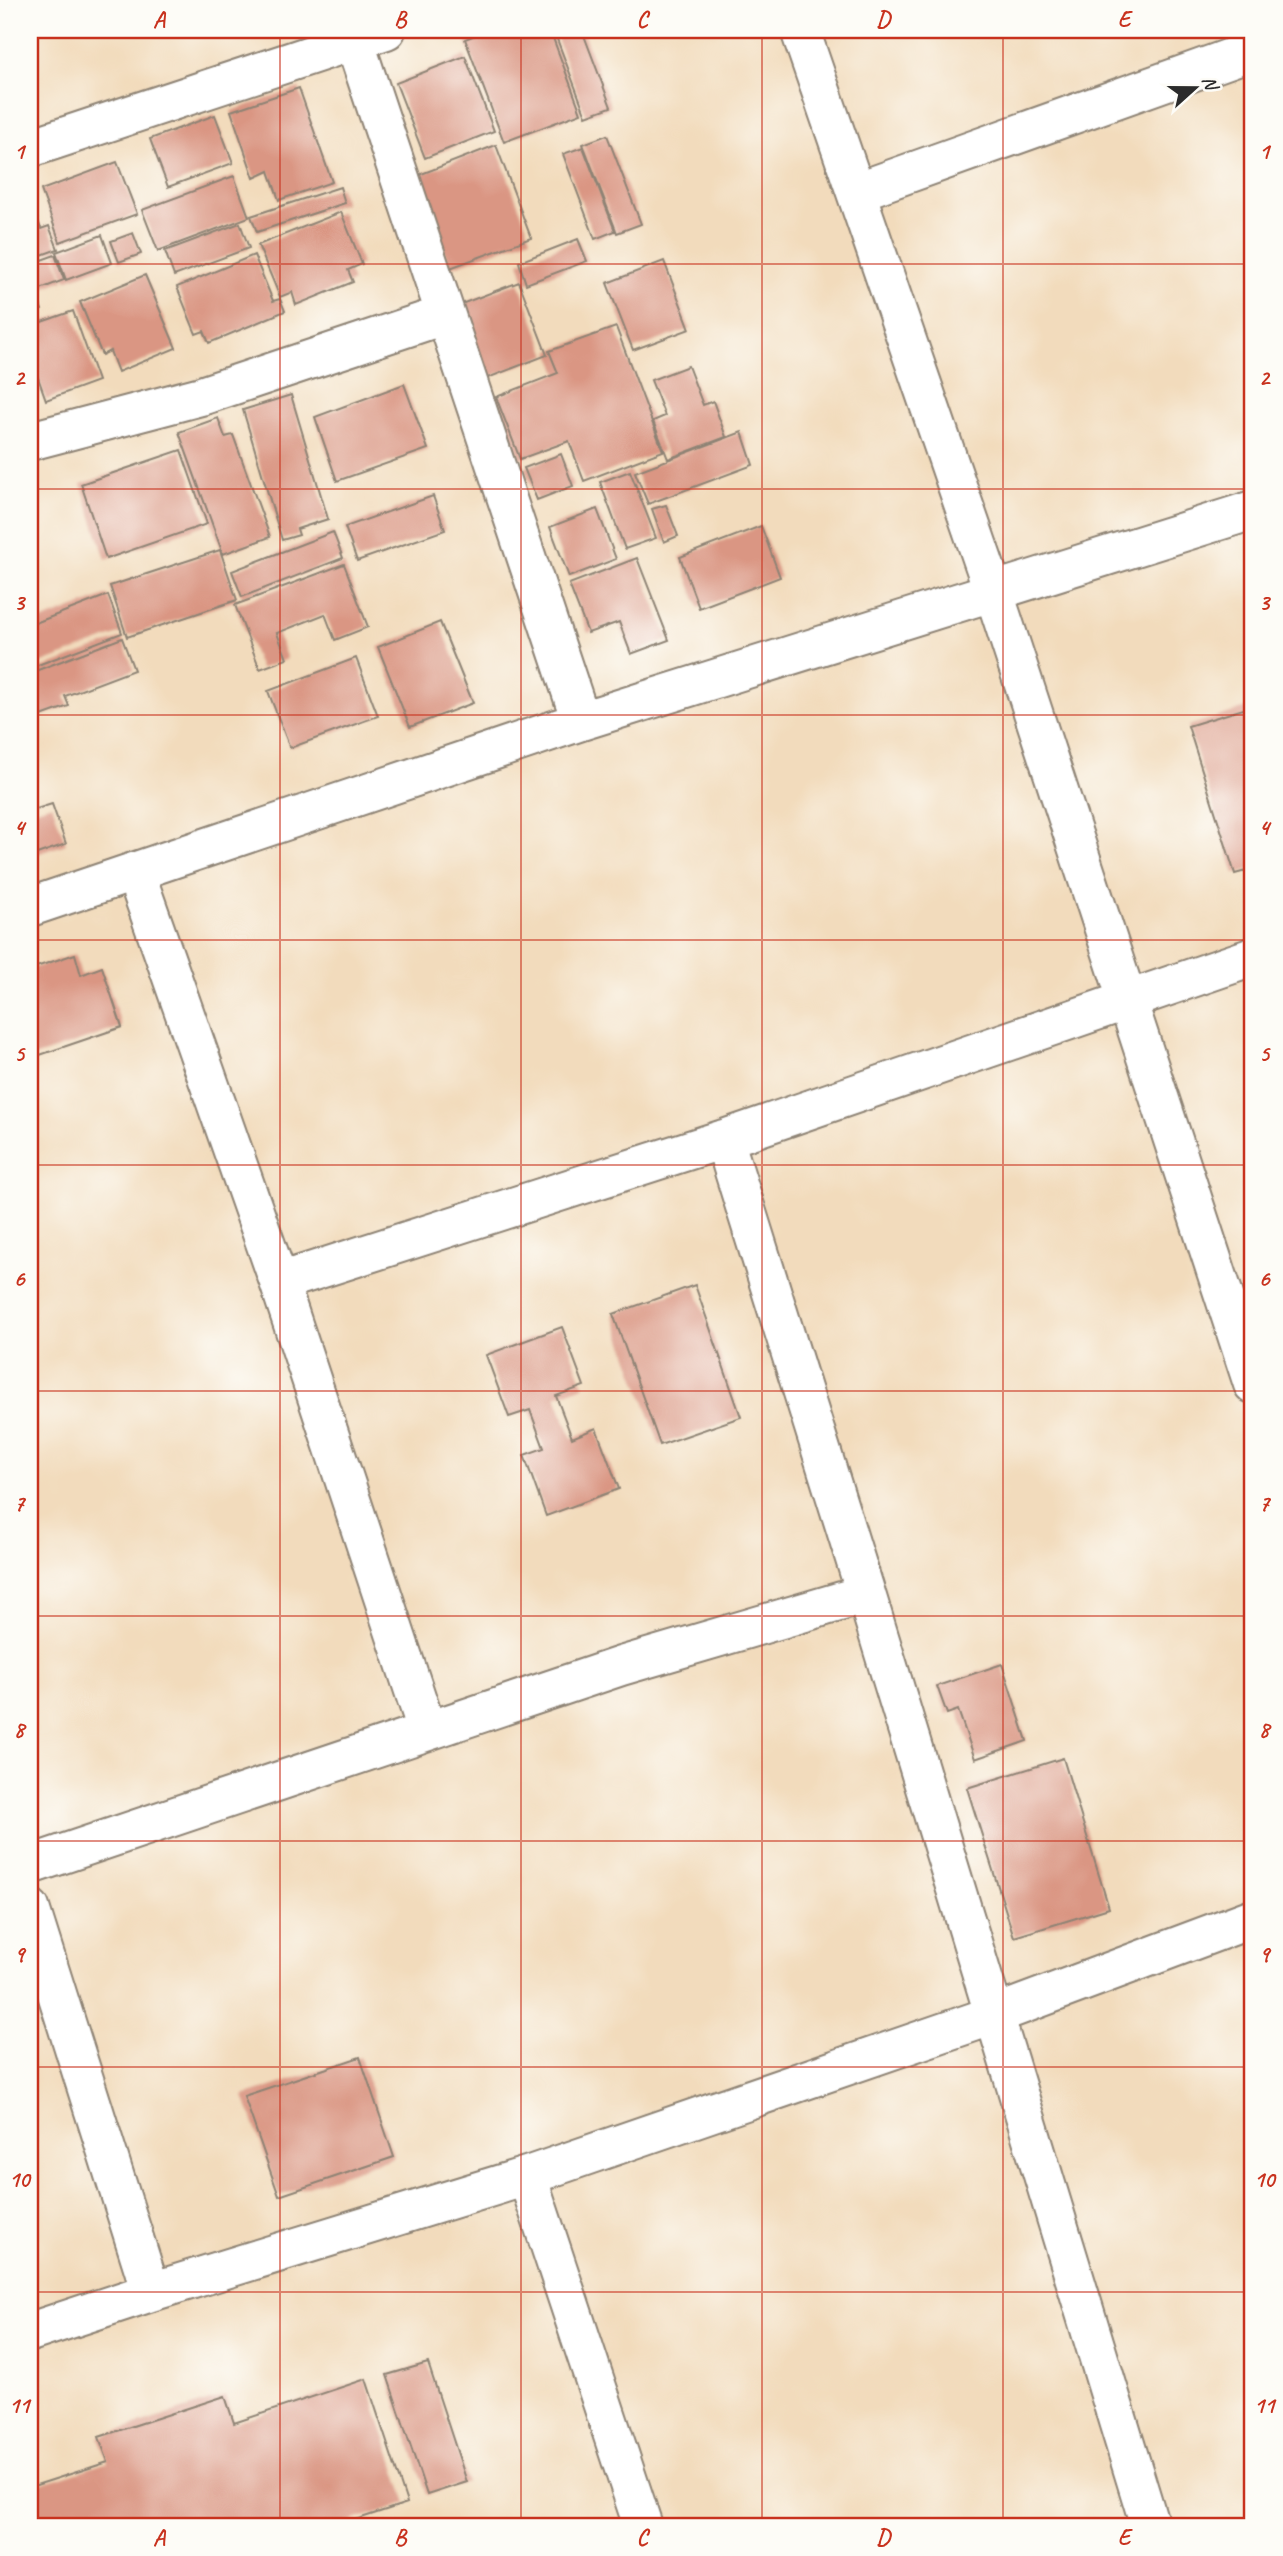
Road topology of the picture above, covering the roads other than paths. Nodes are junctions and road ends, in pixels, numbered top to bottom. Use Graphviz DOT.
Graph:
graph roads {
  1 [pos="800,30"];
  2 [pos="370,35"];
  3 [pos="1253,50"];
  4 [pos="30,148"];
  5 [pos="856,192"];
  6 [pos="444,314"];
  7 [pos="30,441"];
  8 [pos="1253,510"];
  9 [pos="993,593"];
  10 [pos="581,721"];
  11 [pos="135,872"];
  12 [pos="30,907"];
  13 [pos="1253,957"];
  14 [pos="1126,1002"];
  15 [pos="724,1139"];
  16 [pos="279,1282"];
  17 [pos="1253,1384"];
  18 [pos="866,1594"];
  19 [pos="426,1730"];
  20 [pos="30,1865"];
  21 [pos="30,1908"];
  22 [pos="1253,1918"];
  23 [pos="994,2015"];
  24 [pos="527,2176"];
  25 [pos="152,2292"];
  26 [pos="30,2332"];
  27 [pos="643,2526"];
  28 [pos="1150,2526"];
  1 -- 5 [label="street"];
  2 -- 4 [label="street"];
  2 -- 6 [label="street"];
  3 -- 5 [label="street"];
  5 -- 9 [label="street"];
  6 -- 7 [label="street"];
  6 -- 10 [label="street"];
  8 -- 9 [label="street"];
  9 -- 10 [label="street"];
  9 -- 14 [label="street"];
  10 -- 11 [label="street"];
  11 -- 12 [label="street"];
  11 -- 16 [label="street"];
  13 -- 14 [label="street"];
  14 -- 15 [label="street"];
  14 -- 17 [label="street"];
  15 -- 16 [label="street"];
  15 -- 18 [label="street"];
  16 -- 19 [label="street"];
  18 -- 19 [label="street"];
  18 -- 23 [label="street"];
  19 -- 20 [label="street"];
  21 -- 25 [label="street"];
  22 -- 23 [label="street"];
  23 -- 24 [label="street"];
  23 -- 28 [label="street"];
  24 -- 25 [label="street"];
  24 -- 27 [label="street"];
  25 -- 26 [label="street"];
}
